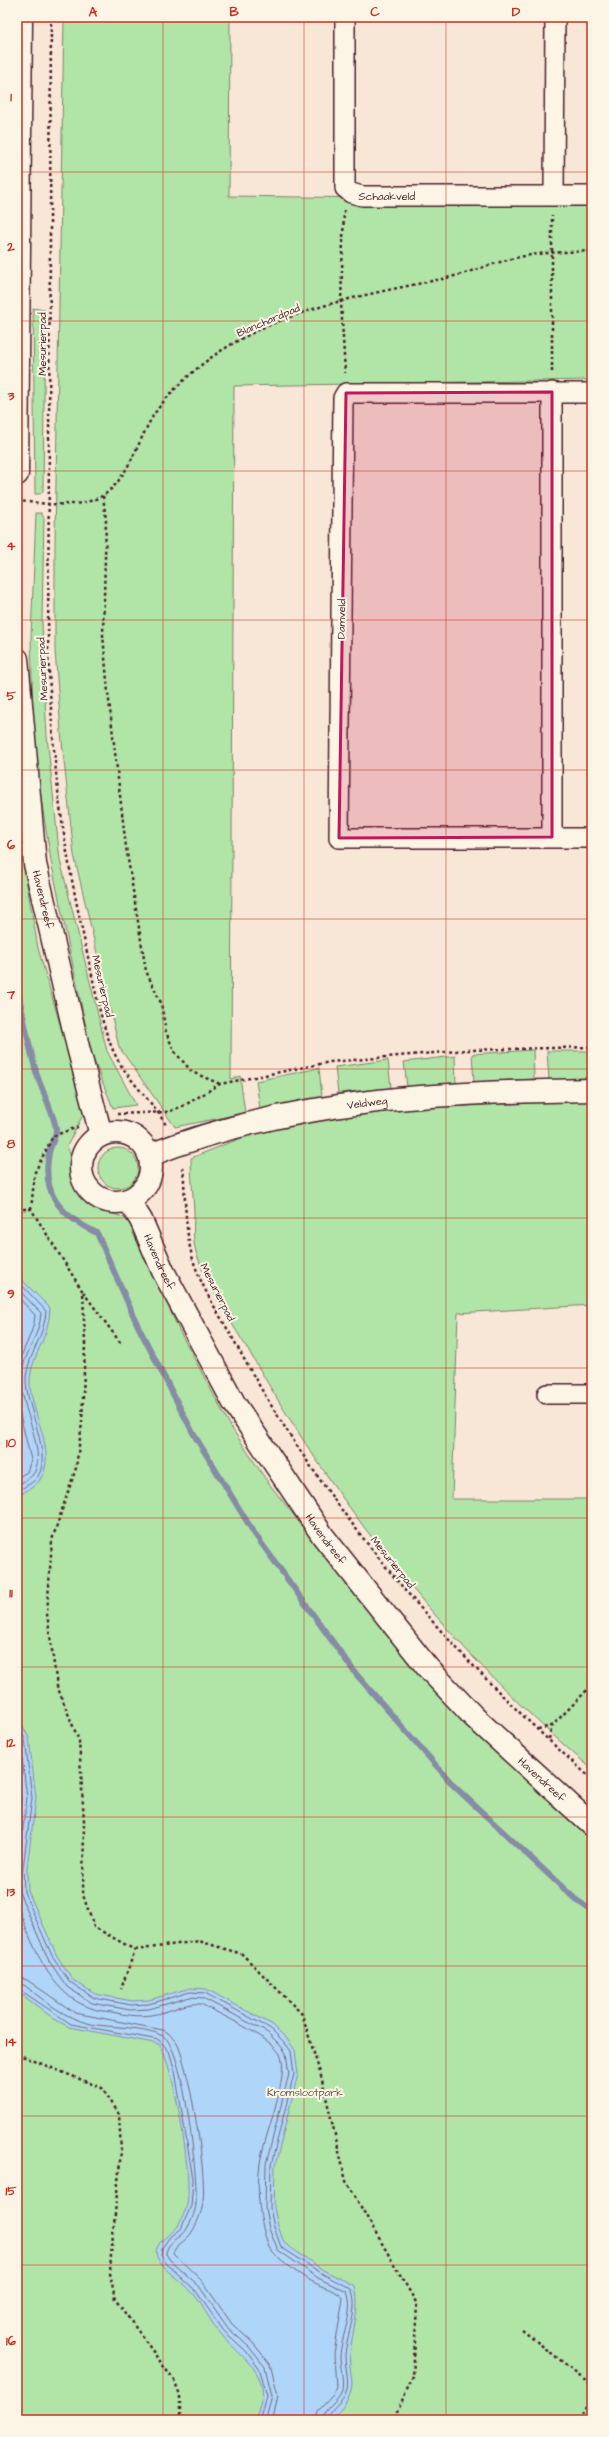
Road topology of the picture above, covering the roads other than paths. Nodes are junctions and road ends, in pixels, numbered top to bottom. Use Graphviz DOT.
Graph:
graph roads {
  1 [pos="21,17"];
  2 [pos="345,17"];
  3 [pos="555,17"];
  4 [pos="554,195"];
  5 [pos="592,196"];
  6 [pos="552,392"];
  7 [pos="592,393"];
  8 [pos="17,474"];
  9 [pos="17,659"];
  10 [pos="552,837"];
  11 [pos="592,838"];
  12 [pos="592,1090"];
  13 [pos="102,1134"];
  14 [pos="150,1156"];
  15 [pos="129,1201"];
  16 [pos="547,1394"];
  17 [pos="592,1394"];
  18 [pos="592,1825"];
  1 -- 8 [label="street"];
  2 -- 4 [label="street, Schaakveld"];
  3 -- 4 [label="street"];
  4 -- 5 [label="street, Schaakveld"];
  6 -- 7 [label="street"];
  6 -- 10 [label="street"];
  6 -- 10 [label="street, Damveld"];
  9 -- 13 [label="street, Havendreef"];
  10 -- 11 [label="street, Damveld"];
  12 -- 14 [label="street, Veldweg"];
  13 -- 14 [label="street"];
  13 -- 15 [label="street"];
  14 -- 15 [label="street"];
  15 -- 18 [label="street, Havendreef"];
  16 -- 17 [label="street"];
}
